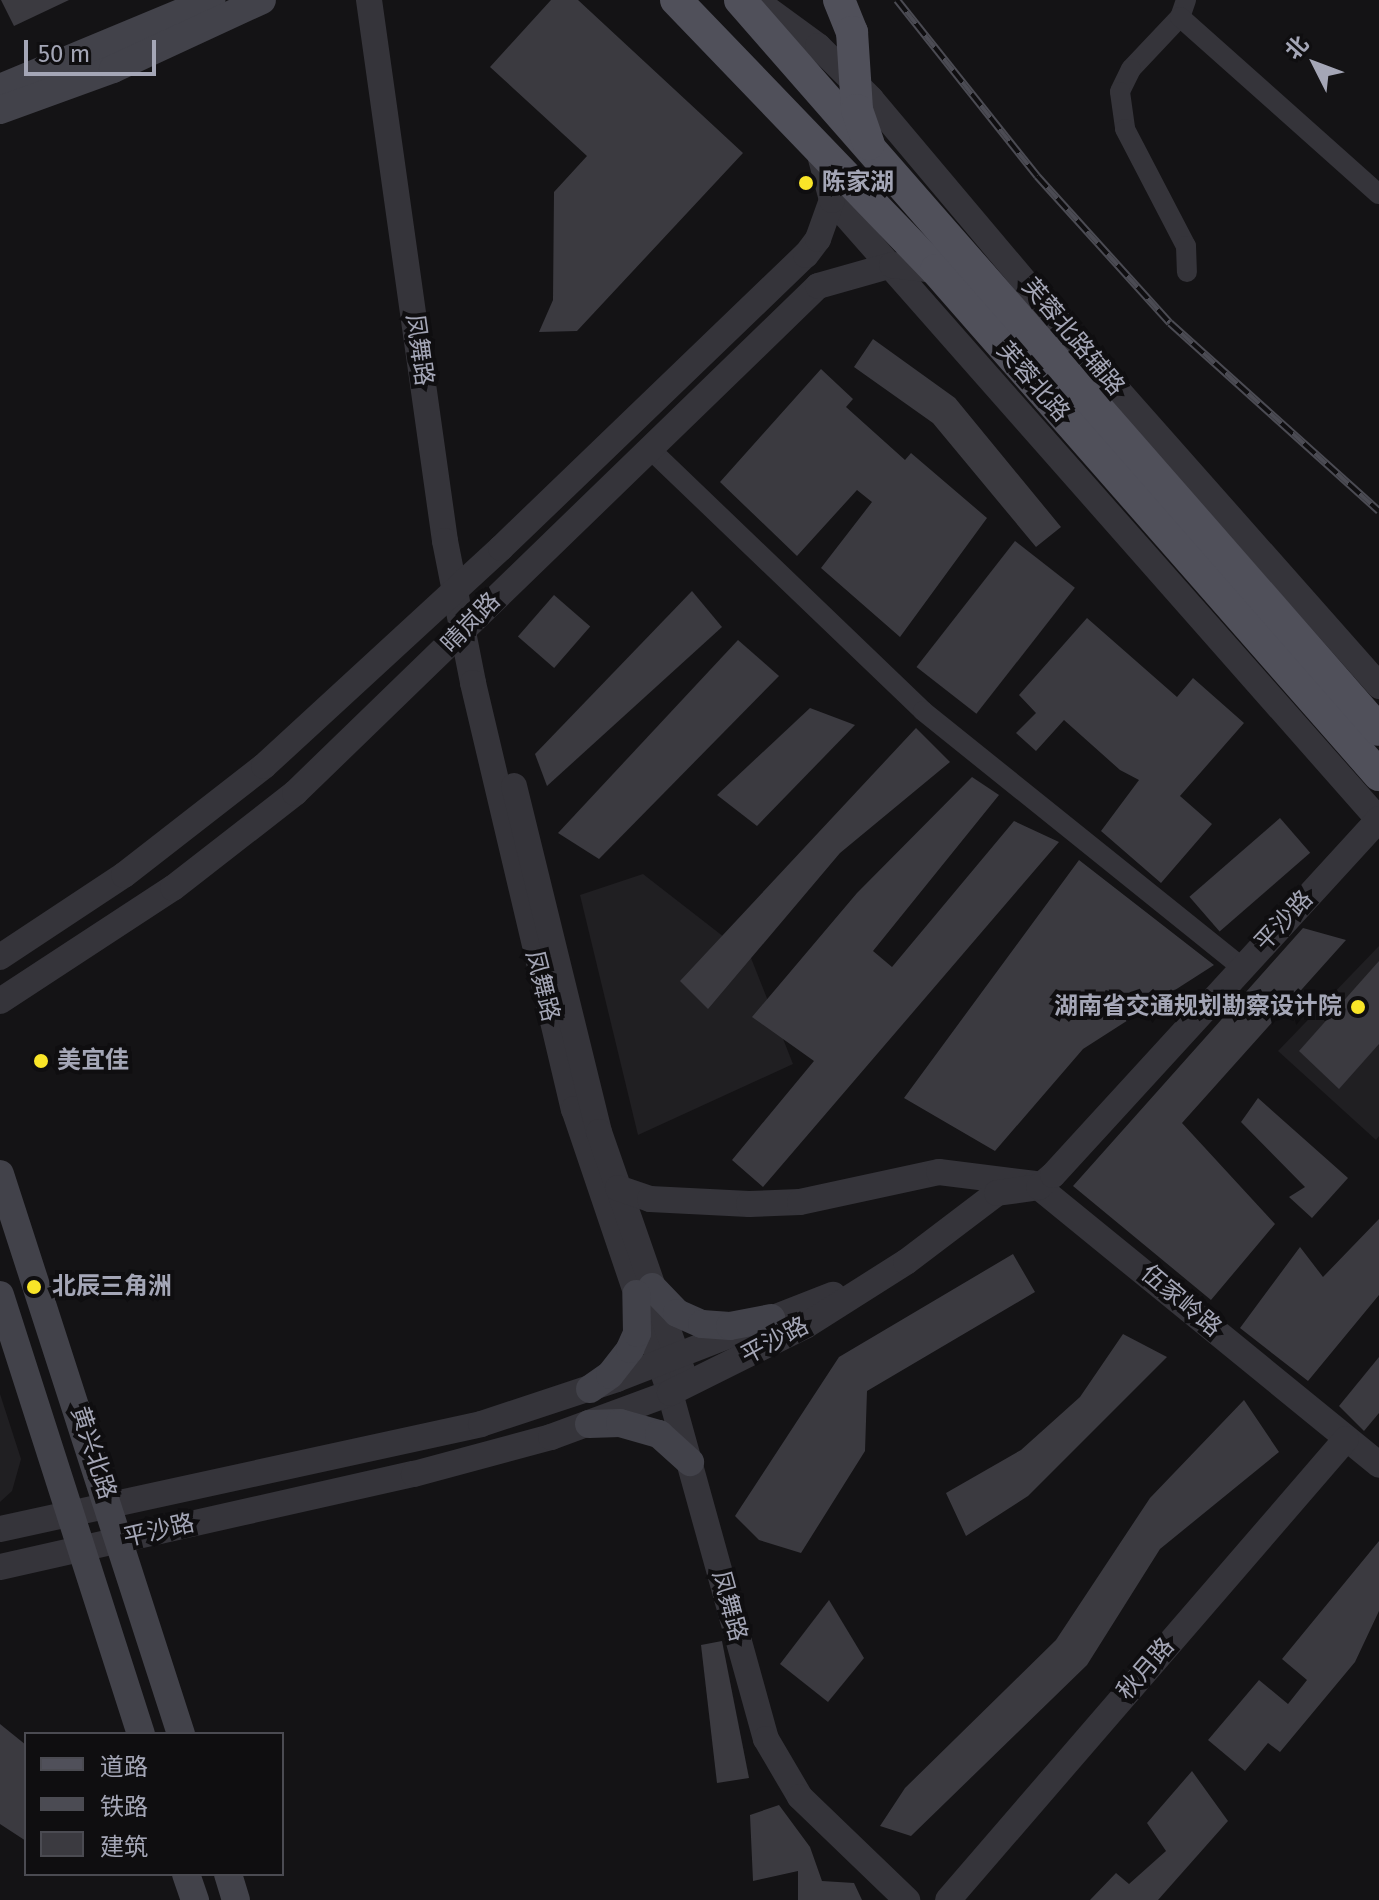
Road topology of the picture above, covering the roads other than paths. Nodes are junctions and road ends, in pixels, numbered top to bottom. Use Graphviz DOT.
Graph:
graph roads {
  1 [pos="211,0"];
  2 [pos="262,0"];
  3 [pos="369,0"];
  4 [pos="387,0"];
  5 [pos="676,0"];
  6 [pos="740,0"];
  7 [pos="755,0"];
  8 [pos="839,0"];
  9 [pos="1183,9"];
  10 [pos="856,84"];
  11 [pos="0,88"];
  12 [pos="0,110"];
  13 [pos="811,138"];
  14 [pos="871,151"];
  15 [pos="1379,194"];
  16 [pos="832,200"];
  17 [pos="892,265"];
  18 [pos="936,270"];
  19 [pos="1187,272"];
  20 [pos="650,449"];
  21 [pos="1135,521"];
  22 [pos="463,585"];
  23 [pos="470,624"];
  24 [pos="1379,686"];
  25 [pos="1379,730"];
  26 [pos="1379,775"];
  27 [pos="1377,813"];
  28 [pos="0,957"];
  29 [pos="1236,963"];
  30 [pos="0,1001"];
  31 [pos="0,1174"];
  32 [pos="1027,1183"];
  33 [pos="618,1188"];
  34 [pos="644,1291"];
  35 [pos="0,1295"];
  36 [pos="771,1318"];
  37 [pos="669,1359"];
  38 [pos="590,1389"];
  39 [pos="678,1389"];
  40 [pos="589,1424"];
  41 [pos="1352,1443"];
  42 [pos="690,1462"];
  43 [pos="1379,1465"];
  44 [pos="110,1506"];
  45 [pos="72,1514"];
  46 [pos="0,1529"];
  47 [pos="120,1540"];
  48 [pos="83,1549"];
  49 [pos="0,1567"];
  50 [pos="140,1732"];
  51 [pos="180,1732"];
  52 [pos="187,1876"];
  53 [pos="229,1876"];
  54 [pos="195,1900"];
  55 [pos="236,1900"];
  56 [pos="907,1900"];
  57 [pos="948,1900"];
  58 [pos="968,1900"];
  1 -- 11 [label="main road"];
  2 -- 12 [label="main road"];
  3 -- 22 [label="street, 凤舞路"];
  4 -- 22 [label="street, 凤舞路"];
  5 -- 13 [label="main road, 芙蓉北路"];
  6 -- 14 [label="main road, 芙蓉北路"];
  7 -- 10 [label="street, 芙蓉北路辅路"];
  8 -- 10 [label="main road"];
  9 -- 15 [label="street"];
  9 -- 19 [label="street"];
  10 -- 14 [label="main road"];
  10 -- 24 [label="street, 芙蓉北路辅路"];
  13 -- 16 [label="street"];
  13 -- 18 [label="main road, 芙蓉北路"];
  14 -- 25 [label="main road, 芙蓉北路"];
  16 -- 17 [label="street"];
  16 -- 22 [label="street, 晴岚路"];
  17 -- 18 [label="street, 晴岚路"];
  17 -- 20 [label="street, 晴岚路"];
  17 -- 21 [label="street"];
  18 -- 21 [label="main road, 芙蓉北路"];
  20 -- 23 [label="street, 晴岚路"];
  20 -- 29 [label="street"];
  21 -- 26 [label="main road, 芙蓉北路"];
  21 -- 27 [label="street"];
  22 -- 23 [label="street, 凤舞路"];
  22 -- 28 [label="street, 晴岚路"];
  23 -- 30 [label="street, 晴岚路"];
  23 -- 33 [label="street, 凤舞路"];
  23 -- 34 [label="street, 凤舞路"];
  27 -- 29 [label="street, 平沙路"];
  29 -- 32 [label="street, 平沙路"];
  31 -- 44 [label="main road, 黄兴北路"];
  32 -- 33 [label="street"];
  32 -- 36 [label="street, 平沙路"];
  32 -- 39 [label="street, 平沙路"];
  32 -- 41 [label="street, 伍家岭路"];
  33 -- 34 [label="street, 凤舞路"];
  34 -- 36 [label="main road"];
  34 -- 37 [label="street, 凤舞路"];
  34 -- 38 [label="main road"];
  35 -- 45 [label="main road, 黄兴北路"];
  36 -- 37 [label="street, 平沙路"];
  37 -- 38 [label="street, 平沙路"];
  37 -- 39 [label="street, 凤舞路"];
  38 -- 44 [label="street, 平沙路"];
  39 -- 40 [label="street, 平沙路"];
  39 -- 42 [label="street, 凤舞路"];
  40 -- 42 [label="main road"];
  40 -- 47 [label="street, 平沙路"];
  41 -- 43 [label="street, 伍家岭路"];
  41 -- 57 [label="street, 秋月路"];
  41 -- 58 [label="street, 秋月路"];
  42 -- 56 [label="street, 凤舞路"];
  44 -- 45 [label="street, 平沙路"];
  44 -- 47 [label="main road, 黄兴北路"];
  45 -- 46 [label="street, 平沙路"];
  45 -- 48 [label="main road, 黄兴北路"];
  47 -- 48 [label="street, 平沙路"];
  47 -- 51 [label="main road, 黄兴北路"];
  48 -- 49 [label="street, 平沙路"];
  48 -- 50 [label="main road, 黄兴北路"];
  52 -- 54 [label="main road"];
  53 -- 55 [label="main road"];
}
